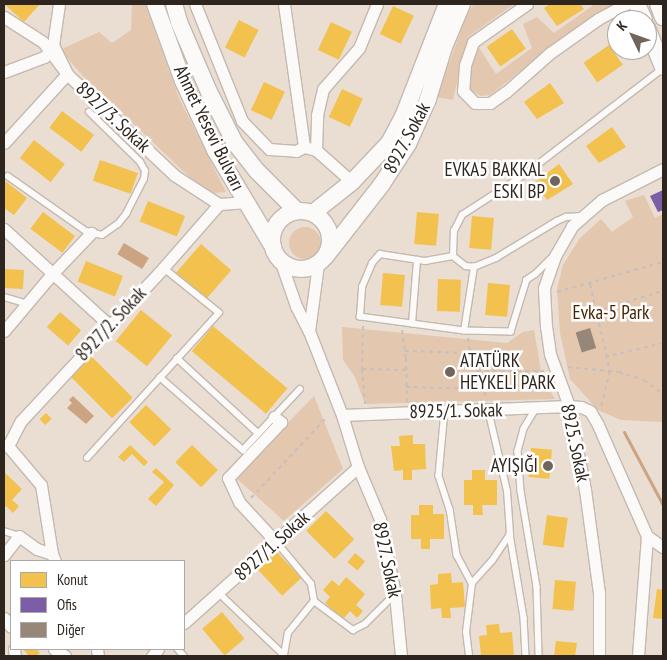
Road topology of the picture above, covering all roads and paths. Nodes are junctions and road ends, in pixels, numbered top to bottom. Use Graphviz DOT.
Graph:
graph roads {
  1 [pos="59,4"];
  2 [pos="155,4"];
  3 [pos="174,4"];
  4 [pos="195,4"];
  5 [pos="284,4"];
  6 [pos="377,4"];
  7 [pos="447,4"];
  8 [pos="462,4"];
  9 [pos="527,4"];
  10 [pos="626,4"];
  11 [pos="658,4"];
  12 [pos="4,16"];
  13 [pos="663,17"];
  14 [pos="50,51"];
  15 [pos="657,52"];
  16 [pos="663,67"];
  17 [pos="4,72"];
  18 [pos="67,74"];
  19 [pos="89,112"];
  20 [pos="4,143"];
  21 [pos="304,147"];
  22 [pos="316,150"];
  23 [pos="663,169"];
  24 [pos="8,176"];
  25 [pos="352,182"];
  26 [pos="245,202"];
  27 [pos="219,204"];
  28 [pos="305,212"];
  29 [pos="583,215"];
  30 [pos="4,229"];
  31 [pos="91,233"];
  32 [pos="276,254"];
  33 [pos="453,256"];
  34 [pos="554,256"];
  35 [pos="417,260"];
  36 [pos="322,261"];
  37 [pos="663,262"];
  38 [pos="474,267"];
  39 [pos="163,268"];
  40 [pos="52,274"];
  41 [pos="590,284"];
  42 [pos="663,291"];
  43 [pos="557,292"];
  44 [pos="4,297"];
  45 [pos="28,304"];
  46 [pos="595,311"];
  47 [pos="412,324"];
  48 [pos="109,326"];
  49 [pos="363,326"];
  50 [pos="402,330"];
  51 [pos="4,331"];
  52 [pos="309,331"];
  53 [pos="466,333"];
  54 [pos="663,342"];
  55 [pos="405,351"];
  56 [pos="474,353"];
  57 [pos="605,357"];
  58 [pos="177,358"];
  59 [pos="568,368"];
  60 [pos="362,369"];
  61 [pos="406,370"];
  62 [pos="477,371"];
  63 [pos="544,371"];
  64 [pos="610,371"];
  65 [pos="160,377"];
  66 [pos="406,387"];
  67 [pos="300,389"];
  68 [pos="483,389"];
  69 [pos="663,394"];
  70 [pos="407,406"];
  71 [pos="569,406"];
  72 [pos="488,407"];
  73 [pos="366,408"];
  74 [pos="536,409"];
  75 [pos="445,410"];
  76 [pos="601,412"];
  77 [pos="342,415"];
  78 [pos="274,416"];
  79 [pos="328,416"];
  80 [pos="258,433"];
  81 [pos="6,446"];
  82 [pos="87,458"];
  83 [pos="358,467"];
  84 [pos="243,506"];
  85 [pos="4,531"];
  86 [pos="510,534"];
  87 [pos="19,536"];
  88 [pos="647,536"];
  89 [pos="276,542"];
  90 [pos="663,547"];
  91 [pos="4,555"];
  92 [pos="53,558"];
  93 [pos="472,582"];
  94 [pos="219,593"];
  95 [pos="396,594"];
  96 [pos="314,601"];
  97 [pos="185,622"];
  98 [pos="285,656"];
  99 [pos="402,656"];
  100 [pos="469,656"];
  101 [pos="526,656"];
  102 [pos="538,656"];
  103 [pos="598,656"];
  104 [pos="638,656"];
  1 -- 18 [label="street, 8927/3. Sokak"];
  2 -- 26 [label="street, Ahmet Yesevi Bulvarı"];
  3 -- 28 [label="street, Ahmet Yesevi Bulvarı"];
  4 -- 21 [label="street"];
  5 -- 21 [label="street"];
  6 -- 22 [label="street"];
  7 -- 25 [label="street, 8927. Sokak"];
  8 -- 36 [label="street, 8927. Sokak"];
  9 -- 10 [label="street"];
  11 -- 13 [label="street"];
  12 -- 14 [label="street"];
  14 -- 17 [label="street"];
  14 -- 18 [label="street"];
  15 -- 16 [label="street"];
  16 -- 33 [label="lane"];
  18 -- 20 [label="street"];
  18 -- 27 [label="street, 8927/3. Sokak"];
  19 -- 31 [label="lane"];
  21 -- 22 [label="street"];
  22 -- 25 [label="street"];
  23 -- 29 [label="street, 8925. Sokak"];
  24 -- 31 [label="lane"];
  25 -- 28 [label="street, 8927. Sokak"];
  26 -- 27 [label="street"];
  26 -- 32 [label="street, Ahmet Yesevi Bulvarı"];
  27 -- 39 [label="street, 8927/2. Sokak"];
  28 -- 32 [label="street"];
  28 -- 36 [label="street"];
  29 -- 34 [label="street, 8925. Sokak"];
  29 -- 38 [label="lane"];
  30 -- 40 [label="street"];
  31 -- 40 [label="street"];
  32 -- 36 [label="street"];
  32 -- 52 [label="street, 8927. Sokak"];
  33 -- 35 [label="lane"];
  33 -- 38 [label="lane"];
  34 -- 53 [label="lane"];
  34 -- 71 [label="street, 8925. Sokak"];
  35 -- 47 [label="lane"];
  35 -- 47 [label="lane"];
  36 -- 52 [label="street"];
  37 -- 41 [label="path"];
  38 -- 53 [label="lane"];
  39 -- 48 [label="street, 8927/2. Sokak"];
  39 -- 58 [label="lane"];
  40 -- 45 [label="street"];
  40 -- 48 [label="street"];
  41 -- 43 [label="path"];
  41 -- 46 [label="path"];
  42 -- 46 [label="path"];
  44 -- 45 [label="lane"];
  45 -- 51 [label="street"];
  46 -- 57 [label="path"];
  47 -- 53 [label="lane"];
  48 -- 81 [label="street, 8927/2. Sokak"];
  49 -- 60 [label="path"];
  50 -- 55 [label="path"];
  52 -- 77 [label="street, 8927. Sokak"];
  53 -- 56 [label="path"];
  54 -- 57 [label="path"];
  55 -- 56 [label="path"];
  55 -- 61 [label="path"];
  56 -- 62 [label="path"];
  57 -- 64 [label="path"];
  58 -- 65 [label="lane"];
  58 -- 80 [label="lane"];
  59 -- 64 [label="path"];
  60 -- 61 [label="path"];
  60 -- 73 [label="path"];
  61 -- 66 [label="path"];
  62 -- 63 [label="path"];
  62 -- 68 [label="path"];
  64 -- 69 [label="path"];
  64 -- 76 [label="path"];
  65 -- 80 [label="lane"];
  65 -- 82 [label="lane"];
  66 -- 68 [label="path"];
  66 -- 70 [label="path"];
  67 -- 78 [label="lane"];
  68 -- 72 [label="path"];
  71 -- 74 [label="street, 8925/1. Sokak"];
  71 -- 88 [label="street"];
  71 -- 103 [label="street, 8925. Sokak"];
  72 -- 74 [label="street, 8925/1. Sokak"];
  72 -- 75 [label="street, 8925/1. Sokak"];
  72 -- 86 [label="lane"];
  74 -- 102 [label="lane"];
  75 -- 77 [label="street, 8925/1. Sokak"];
  75 -- 93 [label="lane"];
  77 -- 83 [label="street, 8927. Sokak"];
  78 -- 80 [label="lane"];
  78 -- 84 [label="street"];
  79 -- 84 [label="path"];
  81 -- 92 [label="street"];
  83 -- 89 [label="street, 8927/1. Sokak"];
  83 -- 95 [label="street, 8927. Sokak"];
  84 -- 89 [label="street"];
  85 -- 87 [label="lane"];
  86 -- 93 [label="lane"];
  86 -- 101 [label="lane"];
  87 -- 91 [label="street"];
  87 -- 92 [label="street"];
  88 -- 90 [label="street"];
  88 -- 104 [label="street"];
  89 -- 94 [label="street, 8927/1. Sokak"];
  89 -- 96 [label="lane"];
  93 -- 100 [label="lane"];
  94 -- 97 [label="street, 8927/1. Sokak"];
  94 -- 98 [label="lane"];
  95 -- 96 [label="lane"];
  95 -- 99 [label="street, 8927. Sokak"];
  96 -- 98 [label="lane"];
}
